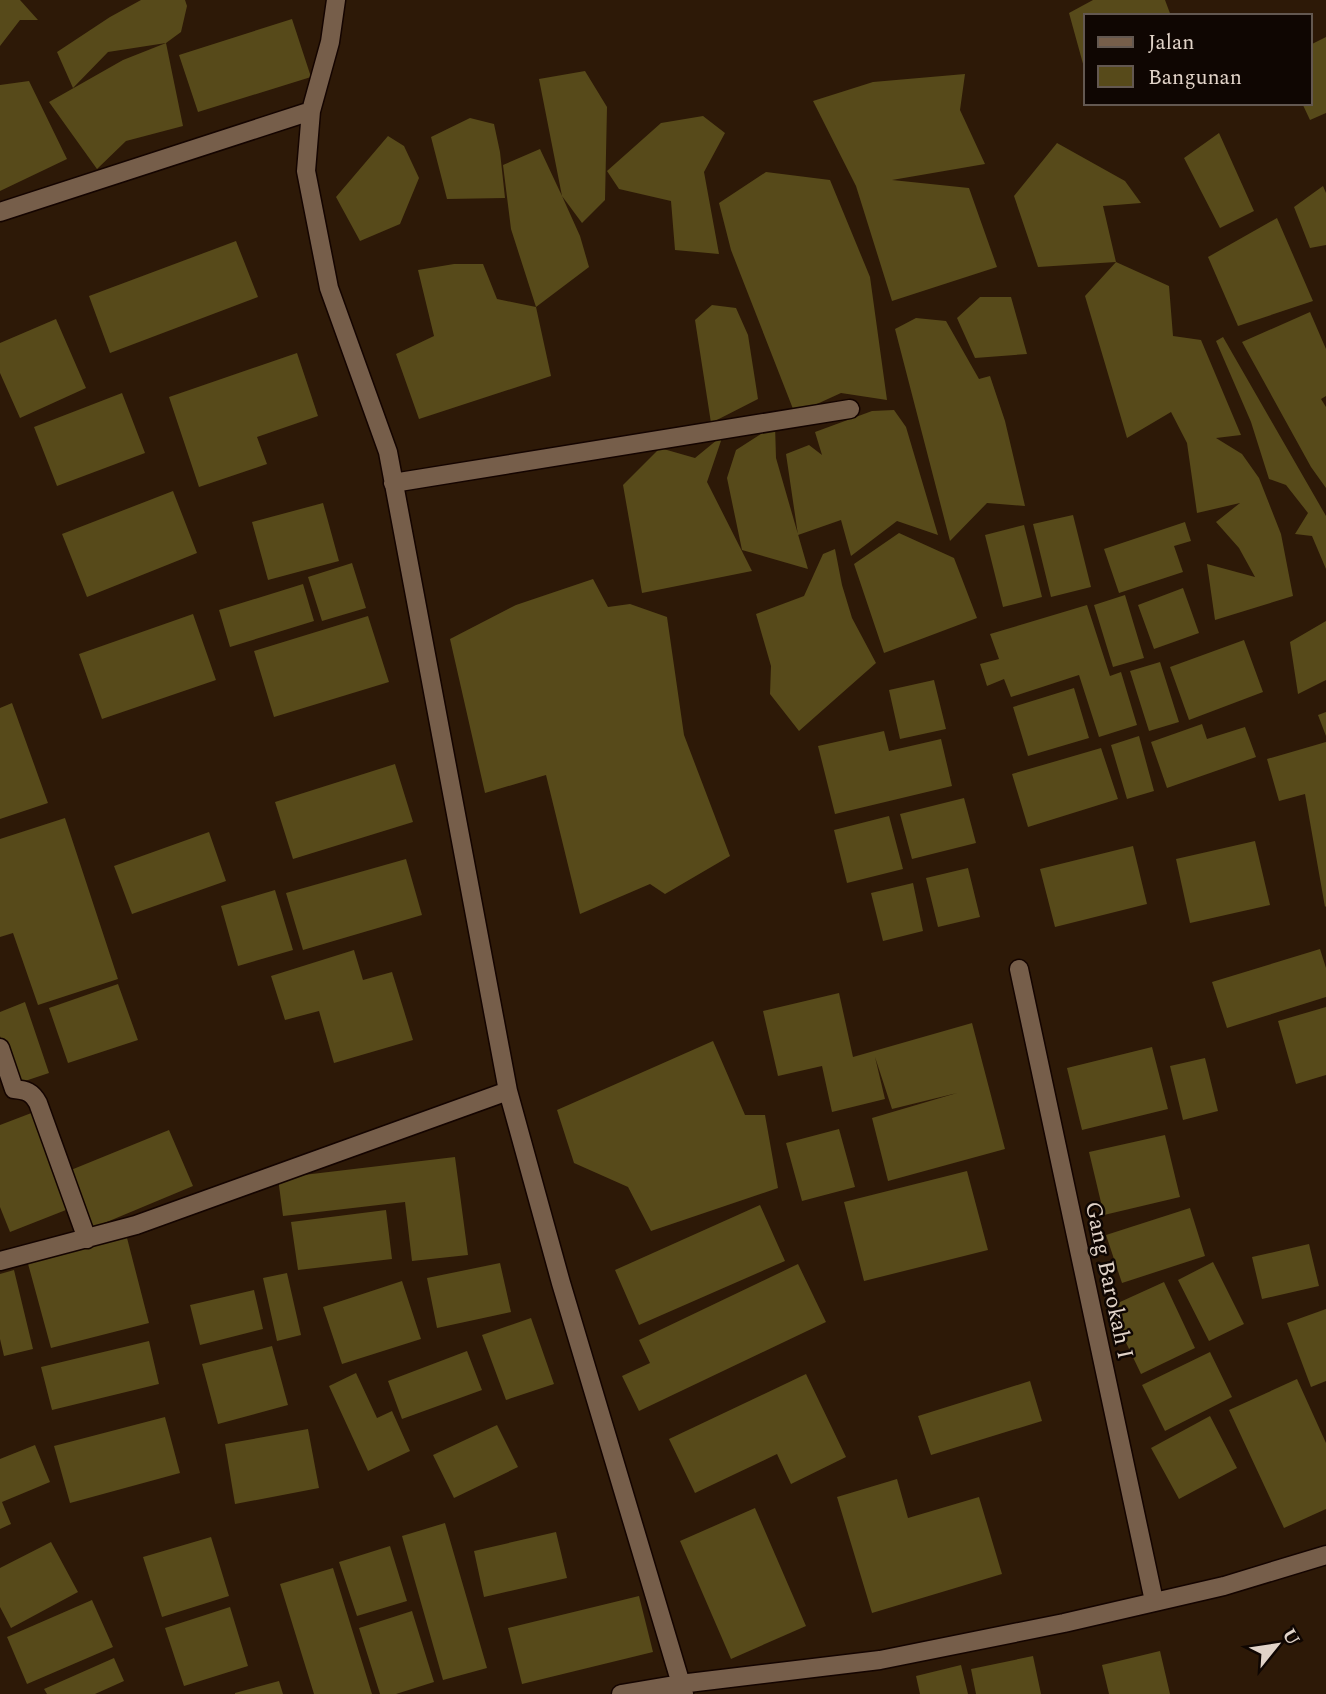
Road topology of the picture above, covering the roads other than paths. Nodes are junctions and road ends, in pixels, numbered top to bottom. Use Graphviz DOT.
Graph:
graph roads {
  1 [pos="336,0"];
  2 [pos="312,111"];
  3 [pos="0,212"];
  4 [pos="850,409"];
  5 [pos="393,483"];
  6 [pos="1019,969"];
  7 [pos="0,1048"];
  8 [pos="508,1091"];
  9 [pos="87,1239"];
  10 [pos="0,1261"];
  11 [pos="1326,1555"];
  12 [pos="1154,1601"];
  13 [pos="682,1689"];
  14 [pos="621,1694"];
  1 -- 2 [label="street"];
  2 -- 3 [label="street"];
  2 -- 5 [label="street"];
  4 -- 5 [label="street"];
  5 -- 8 [label="street"];
  6 -- 12 [label="street, Gang Barokah I"];
  7 -- 9 [label="street"];
  8 -- 9 [label="street"];
  8 -- 13 [label="street"];
  9 -- 10 [label="street"];
  11 -- 12 [label="street"];
  12 -- 13 [label="street"];
  13 -- 14 [label="street"];
}
